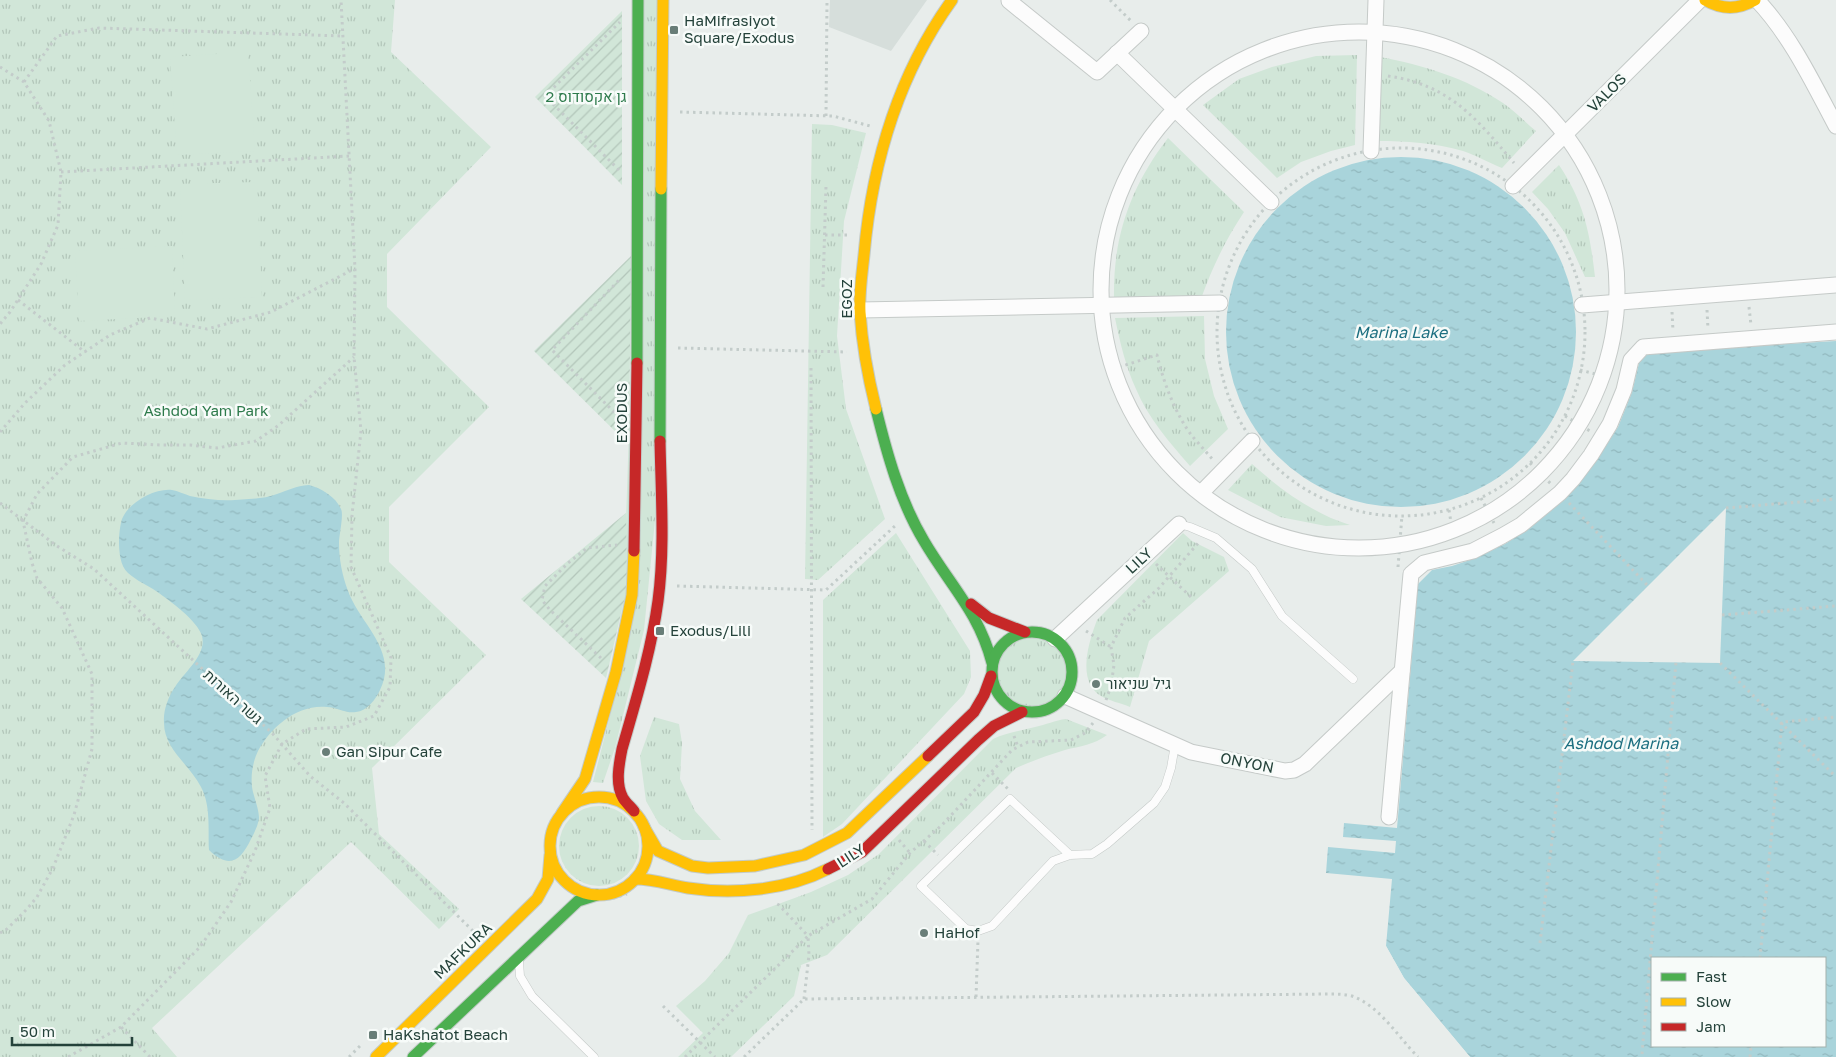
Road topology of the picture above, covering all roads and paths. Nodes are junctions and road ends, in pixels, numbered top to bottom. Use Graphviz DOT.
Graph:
graph roads {
  1 [pos="341,0"];
  2 [pos="663,0"];
  3 [pos="827,0"];
  4 [pos="952,0"];
  5 [pos="1010,0"];
  6 [pos="1024,0"];
  7 [pos="1110,0"];
  8 [pos="1376,0"];
  9 [pos="1700,0"];
  10 [pos="1705,0"];
  11 [pos="1756,0"];
  12 [pos="638,2"];
  13 [pos="1058,28"];
  14 [pos="1141,31"];
  15 [pos="1374,32"];
  16 [pos="343,36"];
  17 [pos="1074,41"];
  18 [pos="1117,53"];
  19 [pos="1104,65"];
  20 [pos="0,67"];
  21 [pos="1373,73"];
  22 [pos="24,82"];
  23 [pos="1176,110"];
  24 [pos="662,111"];
  25 [pos="826,116"];
  26 [pos="1836,126"];
  27 [pos="886,130"];
  28 [pos="1565,135"];
  29 [pos="1371,151"];
  30 [pos="349,156"];
  31 [pos="61,172"];
  32 [pos="1525,175"];
  33 [pos="826,186"];
  34 [pos="1513,186"];
  35 [pos="637,188"];
  36 [pos="1271,202"];
  37 [pos="825,235"];
  38 [pos="865,236"];
  39 [pos="637,261"];
  40 [pos="354,269"];
  41 [pos="1836,285"];
  42 [pos="824,288"];
  43 [pos="1748,292"];
  44 [pos="1706,295"];
  45 [pos="1671,298"];
  46 [pos="18,300"];
  47 [pos="1612,302"];
  48 [pos="1220,303"];
  49 [pos="1582,304"];
  50 [pos="1103,305"];
  51 [pos="860,310"];
  52 [pos="0,324"];
  53 [pos="1836,332"];
  54 [pos="1673,333"];
  55 [pos="1752,338"];
  56 [pos="1709,342"];
  57 [pos="695,348"];
  58 [pos="85,352"];
  59 [pos="866,352"];
  60 [pos="354,357"];
  61 [pos="811,368"];
  62 [pos="1114,369"];
  63 [pos="1580,370"];
  64 [pos="1607,377"];
  65 [pos="1565,416"];
  66 [pos="1581,426"];
  67 [pos="0,432"];
  68 [pos="636,434"];
  69 [pos="1252,441"];
  70 [pos="1530,463"];
  71 [pos="1223,471"];
  72 [pos="1544,477"];
  73 [pos="1200,494"];
  74 [pos="1480,498"];
  75 [pos="1565,499"];
  76 [pos="1836,499"];
  77 [pos="0,503"];
  78 [pos="1726,508"];
  79 [pos="910,512"];
  80 [pos="1491,516"];
  81 [pos="23,521"];
  82 [pos="1179,524"];
  83 [pos="1206,533"];
  84 [pos="635,543"];
  85 [pos="1146,555"];
  86 [pos="1170,576"];
  87 [pos="659,585"];
  88 [pos="1648,586"];
  89 [pos="811,589"];
  90 [pos="962,595"];
  91 [pos="1191,597"];
  92 [pos="1836,606"];
  93 [pos="1722,615"];
  94 [pos="1073,623"];
  95 [pos="1024,632"];
  96 [pos="1055,639"];
  97 [pos="1111,647"];
  98 [pos="1573,661"];
  99 [pos="992,662"];
  100 [pos="1676,662"];
  101 [pos="1720,663"];
  102 [pos="1402,671"];
  103 [pos="616,672"];
  104 [pos="991,676"];
  105 [pos="1353,679"];
  106 [pos="1065,696"];
  107 [pos="1022,712"];
  108 [pos="1100,712"];
  109 [pos="1836,717"];
  110 [pos="1782,722"];
  111 [pos="282,744"];
  112 [pos="1175,745"];
  113 [pos="992,773"];
  114 [pos="1836,777"];
  115 [pos="1010,798"];
  116 [pos="634,811"];
  117 [pos="562,813"];
  118 [pos="1389,817"];
  119 [pos="644,827"];
  120 [pos="924,841"];
  121 [pos="815,850"];
  122 [pos="935,853"];
  123 [pos="550,855"];
  124 [pos="1070,855"];
  125 [pos="635,879"];
  126 [pos="597,895"];
  127 [pos="769,904"];
  128 [pos="978,931"];
  129 [pos="0,933"];
  130 [pos="808,936"];
  131 [pos="1540,942"];
  132 [pos="489,947"];
  133 [pos="518,957"];
  134 [pos="1760,957"];
  135 [pos="976,997"];
  136 [pos="804,999"];
  137 [pos="663,1006"];
  138 [pos="121,1027"];
  139 [pos="701,1042"];
  140 [pos="1642,1054"];
  141 [pos="68,1057"];
  142 [pos="150,1057"];
  143 [pos="376,1057"];
  144 [pos="413,1057"];
  145 [pos="594,1057"];
  146 [pos="685,1057"];
  147 [pos="715,1057"];
  148 [pos="744,1057"];
  149 [pos="1418,1057"];
  1 -- 16 [label="path"];
  2 -- 24 [label="street"];
  3 -- 25 [label="path"];
  4 -- 27 [label="street, EGOZ"];
  5 -- 19 [label="street"];
  6 -- 13 [label="street"];
  7 -- 14 [label="path"];
  8 -- 15 [label="street"];
  9 -- 28 [label="street, VALOS"];
  10 -- 11 [label="street"];
  11 -- 26 [label="street"];
  12 -- 35 [label="street, EXODUS"];
  12 -- 35 [label="path"];
  14 -- 18 [label="street"];
  15 -- 21 [label="street"];
  15 -- 23 [label="street"];
  15 -- 28 [label="street"];
  16 -- 22 [label="path"];
  16 -- 30 [label="path"];
  17 -- 19 [label="street"];
  18 -- 19 [label="street"];
  18 -- 23 [label="street"];
  20 -- 22 [label="path"];
  21 -- 29 [label="street"];
  21 -- 32 [label="path"];
  22 -- 31 [label="path"];
  23 -- 36 [label="street"];
  23 -- 50 [label="street"];
  24 -- 25 [label="path"];
  24 -- 87 [label="street"];
  25 -- 27 [label="path"];
  27 -- 38 [label="street, EGOZ"];
  28 -- 32 [label="street, VALOS"];
  28 -- 47 [label="street"];
  29 -- 34 [label="path"];
  29 -- 36 [label="path"];
  30 -- 31 [label="path"];
  30 -- 40 [label="path"];
  31 -- 46 [label="path"];
  32 -- 34 [label="street, VALOS"];
  33 -- 37 [label="path"];
  34 -- 49 [label="path"];
  35 -- 39 [label="street, EXODUS"];
  36 -- 48 [label="path"];
  37 -- 38 [label="path"];
  37 -- 42 [label="path"];
  38 -- 51 [label="street, EGOZ"];
  39 -- 68 [label="street, EXODUS"];
  39 -- 68 [label="path"];
  40 -- 58 [label="path"];
  40 -- 60 [label="path"];
  41 -- 43 [label="street"];
  43 -- 44 [label="street"];
  43 -- 55 [label="path"];
  44 -- 45 [label="street"];
  44 -- 56 [label="path"];
  45 -- 47 [label="street"];
  45 -- 54 [label="path"];
  46 -- 52 [label="path"];
  46 -- 58 [label="path"];
  47 -- 49 [label="street"];
  47 -- 64 [label="street"];
  48 -- 50 [label="street"];
  48 -- 69 [label="path"];
  49 -- 63 [label="path"];
  50 -- 51 [label="street"];
  50 -- 62 [label="street"];
  51 -- 59 [label="street, EGOZ"];
  53 -- 55 [label="street"];
  55 -- 56 [label="street"];
  56 -- 102 [label="street"];
  57 -- 59 [label="path"];
  58 -- 67 [label="path"];
  59 -- 79 [label="street, EGOZ"];
  60 -- 81 [label="path"];
  60 -- 111 [label="path"];
  61 -- 89 [label="path"];
  62 -- 71 [label="path"];
  62 -- 73 [label="street"];
  63 -- 64 [label="path"];
  63 -- 65 [label="path"];
  64 -- 66 [label="street"];
  65 -- 66 [label="path"];
  65 -- 70 [label="path"];
  66 -- 72 [label="street"];
  68 -- 84 [label="street, EXODUS"];
  69 -- 71 [label="street"];
  69 -- 74 [label="path"];
  70 -- 72 [label="path"];
  70 -- 74 [label="path"];
  71 -- 73 [label="street"];
  72 -- 80 [label="street"];
  73 -- 80 [label="street"];
  74 -- 80 [label="path"];
  75 -- 88 [label="path"];
  76 -- 78 [label="path"];
  77 -- 81 [label="path, גשר האורות"];
  79 -- 89 [label="path"];
  79 -- 90 [label="street, EGOZ"];
  81 -- 111 [label="path, גשר האורות"];
  81 -- 129 [label="path"];
  82 -- 83 [label="lane"];
  82 -- 85 [label="street, LILY"];
  83 -- 86 [label="path"];
  83 -- 105 [label="lane"];
  84 -- 103 [label="street, EXODUS"];
  84 -- 103 [label="path"];
  85 -- 86 [label="path"];
  85 -- 94 [label="street, LILY"];
  86 -- 91 [label="path"];
  86 -- 97 [label="path"];
  87 -- 89 [label="path"];
  87 -- 116 [label="street"];
  89 -- 121 [label="path"];
  90 -- 95 [label="street, EGOZ"];
  90 -- 99 [label="street, EGOZ"];
  92 -- 93 [label="path"];
  94 -- 96 [label="street, LILY"];
  94 -- 97 [label="path"];
  95 -- 96 [label="street"];
  95 -- 99 [label="street"];
  96 -- 106 [label="street"];
  97 -- 108 [label="path"];
  98 -- 131 [label="path"];
  99 -- 104 [label="street"];
  100 -- 140 [label="path"];
  101 -- 110 [label="path"];
  102 -- 112 [label="street, ONYON"];
  102 -- 118 [label="street"];
  103 -- 117 [label="street, EXODUS"];
  104 -- 107 [label="street"];
  104 -- 121 [label="street, LILY"];
  106 -- 107 [label="street"];
  106 -- 108 [label="street, ONYON"];
  107 -- 125 [label="street, LILY"];
  108 -- 112 [label="street, ONYON"];
  108 -- 113 [label="path"];
  109 -- 110 [label="path"];
  110 -- 114 [label="path"];
  110 -- 134 [label="path"];
  111 -- 132 [label="path, גשר האורות"];
  111 -- 138 [label="path"];
  112 -- 124 [label="lane"];
  113 -- 115 [label="path"];
  113 -- 120 [label="path"];
  115 -- 124 [label="lane"];
  115 -- 128 [label="lane"];
  116 -- 117 [label="street"];
  116 -- 119 [label="street"];
  117 -- 123 [label="street"];
  119 -- 121 [label="street, LILY"];
  119 -- 125 [label="street"];
  120 -- 122 [label="path"];
  120 -- 130 [label="path"];
  123 -- 126 [label="street"];
  123 -- 132 [label="street, MAFKURA"];
  124 -- 128 [label="lane"];
  125 -- 126 [label="street"];
  126 -- 133 [label="street"];
  127 -- 130 [label="path"];
  128 -- 135 [label="path"];
  130 -- 136 [label="path"];
  130 -- 139 [label="path"];
  132 -- 143 [label="street, MAFKURA"];
  133 -- 144 [label="street"];
  133 -- 145 [label="lane"];
  135 -- 136 [label="path"];
  135 -- 149 [label="path"];
  136 -- 148 [label="path"];
  137 -- 139 [label="path"];
  138 -- 141 [label="path"];
  138 -- 142 [label="path"];
  139 -- 146 [label="path"];
  139 -- 147 [label="path"];
}
